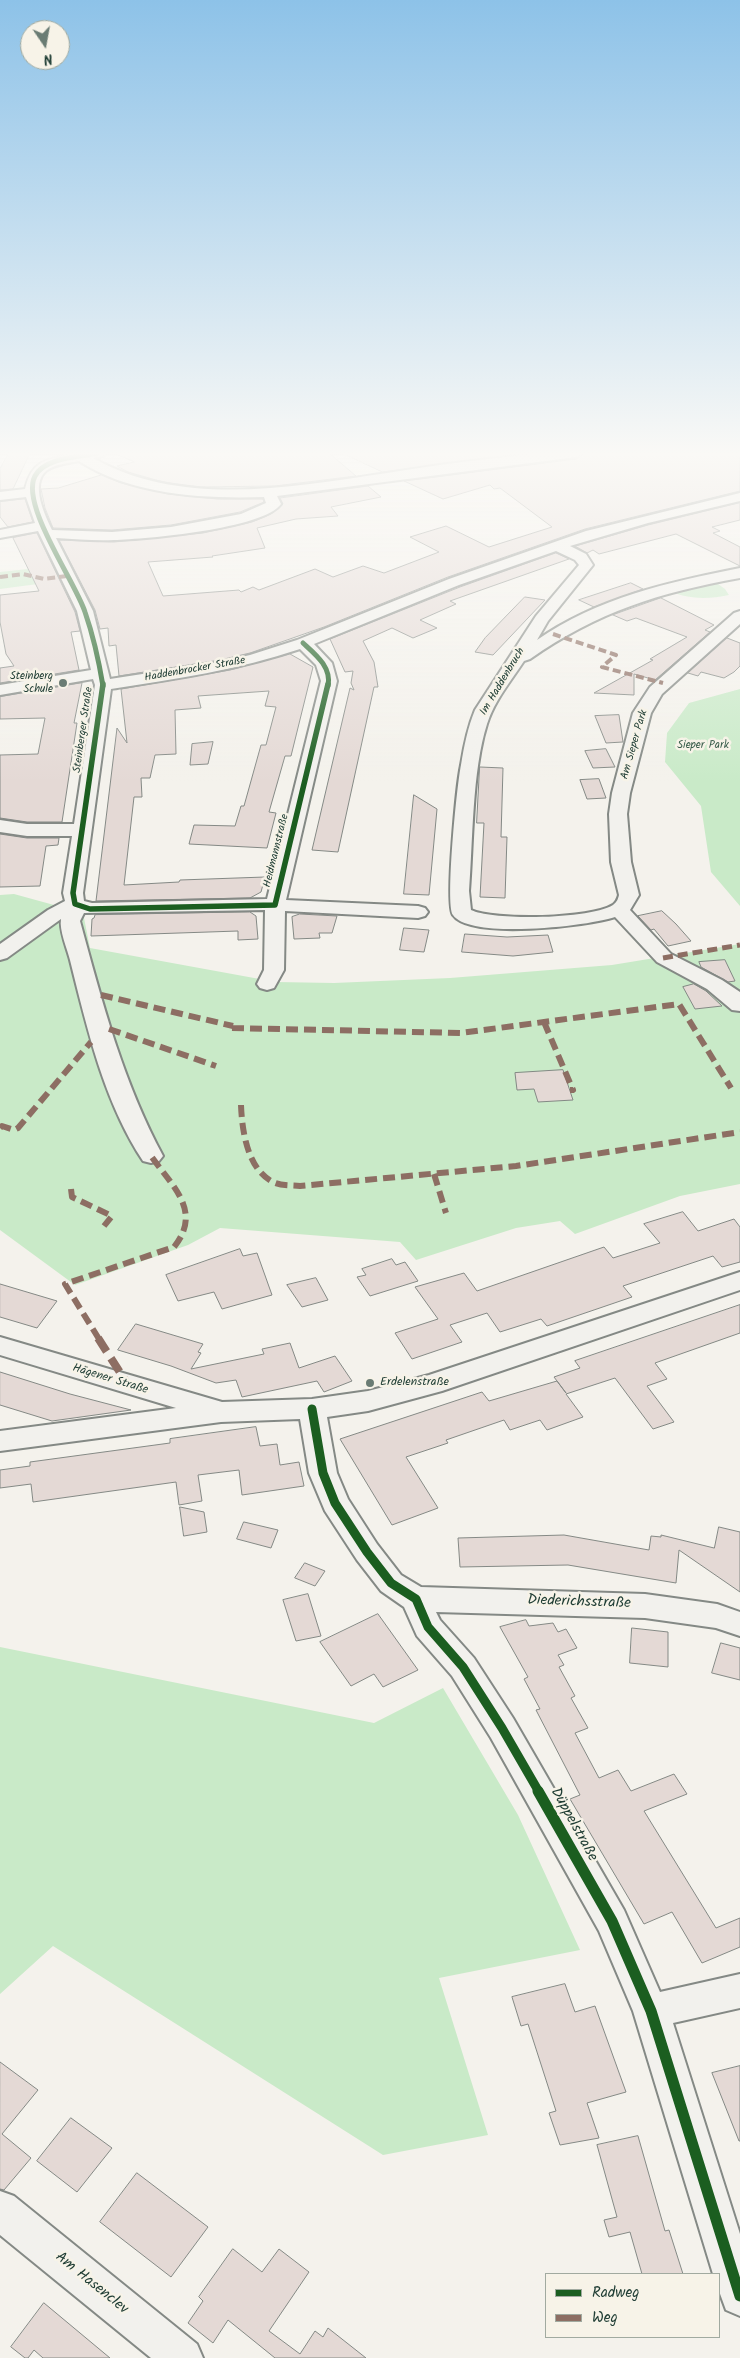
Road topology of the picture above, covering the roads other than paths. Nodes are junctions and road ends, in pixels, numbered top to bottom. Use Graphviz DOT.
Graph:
graph roads {
  1 [pos="61,563"];
  2 [pos="508,563"];
  3 [pos="585,563"];
  4 [pos="740,573"];
  5 [pos="740,616"];
  6 [pos="303,643"];
  7 [pos="513,664"];
  8 [pos="102,679"];
  9 [pos="0,690"];
  10 [pos="0,826"];
  11 [pos="82,830"];
  12 [pos="76,904"];
  13 [pos="275,905"];
  14 [pos="619,910"];
  15 [pos="418,912"];
  16 [pos="0,954"];
  17 [pos="268,984"];
  18 [pos="740,1005"];
  19 [pos="151,1156"];
  20 [pos="740,1281"];
  21 [pos="0,1346"];
  22 [pos="312,1410"];
  23 [pos="221,1412"];
  24 [pos="0,1441"];
  25 [pos="416,1599"];
  26 [pos="740,1624"];
  27 [pos="740,1991"];
  28 [pos="651,2011"];
  29 [pos="0,2210"];
  30 [pos="740,2296"];
  31 [pos="183,2358"];
  1 -- 8 [label="street, Steinberger Straße"];
  2 -- 6 [label="street, Haddenbrocker Straße"];
  3 -- 7 [label="street, Im Haddenbruch"];
  4 -- 7 [label="street"];
  5 -- 14 [label="street, Am Sieper Park"];
  6 -- 8 [label="street, Haddenbrocker Straße"];
  6 -- 13 [label="street, Heidmannstraße"];
  7 -- 14 [label="street, Im Haddenbruch"];
  8 -- 9 [label="street"];
  8 -- 11 [label="street, Steinberger Straße"];
  10 -- 11 [label="street"];
  11 -- 12 [label="street, Steinberger Straße"];
  12 -- 13 [label="street, Heidmannstraße"];
  12 -- 16 [label="street"];
  12 -- 19 [label="street, Steinberger Straße"];
  13 -- 15 [label="street, Heidmannstraße"];
  13 -- 17 [label="street"];
  14 -- 18 [label="street"];
  20 -- 22 [label="street"];
  21 -- 23 [label="street, Hägener Straße"];
  22 -- 23 [label="street"];
  22 -- 25 [label="street"];
  23 -- 24 [label="street"];
  25 -- 26 [label="street, Diederichsstraße"];
  25 -- 28 [label="street, Düppelstraße"];
  27 -- 28 [label="street"];
  28 -- 30 [label="street, Düppelstraße"];
  29 -- 31 [label="street, Am Hasenclev"];
}
